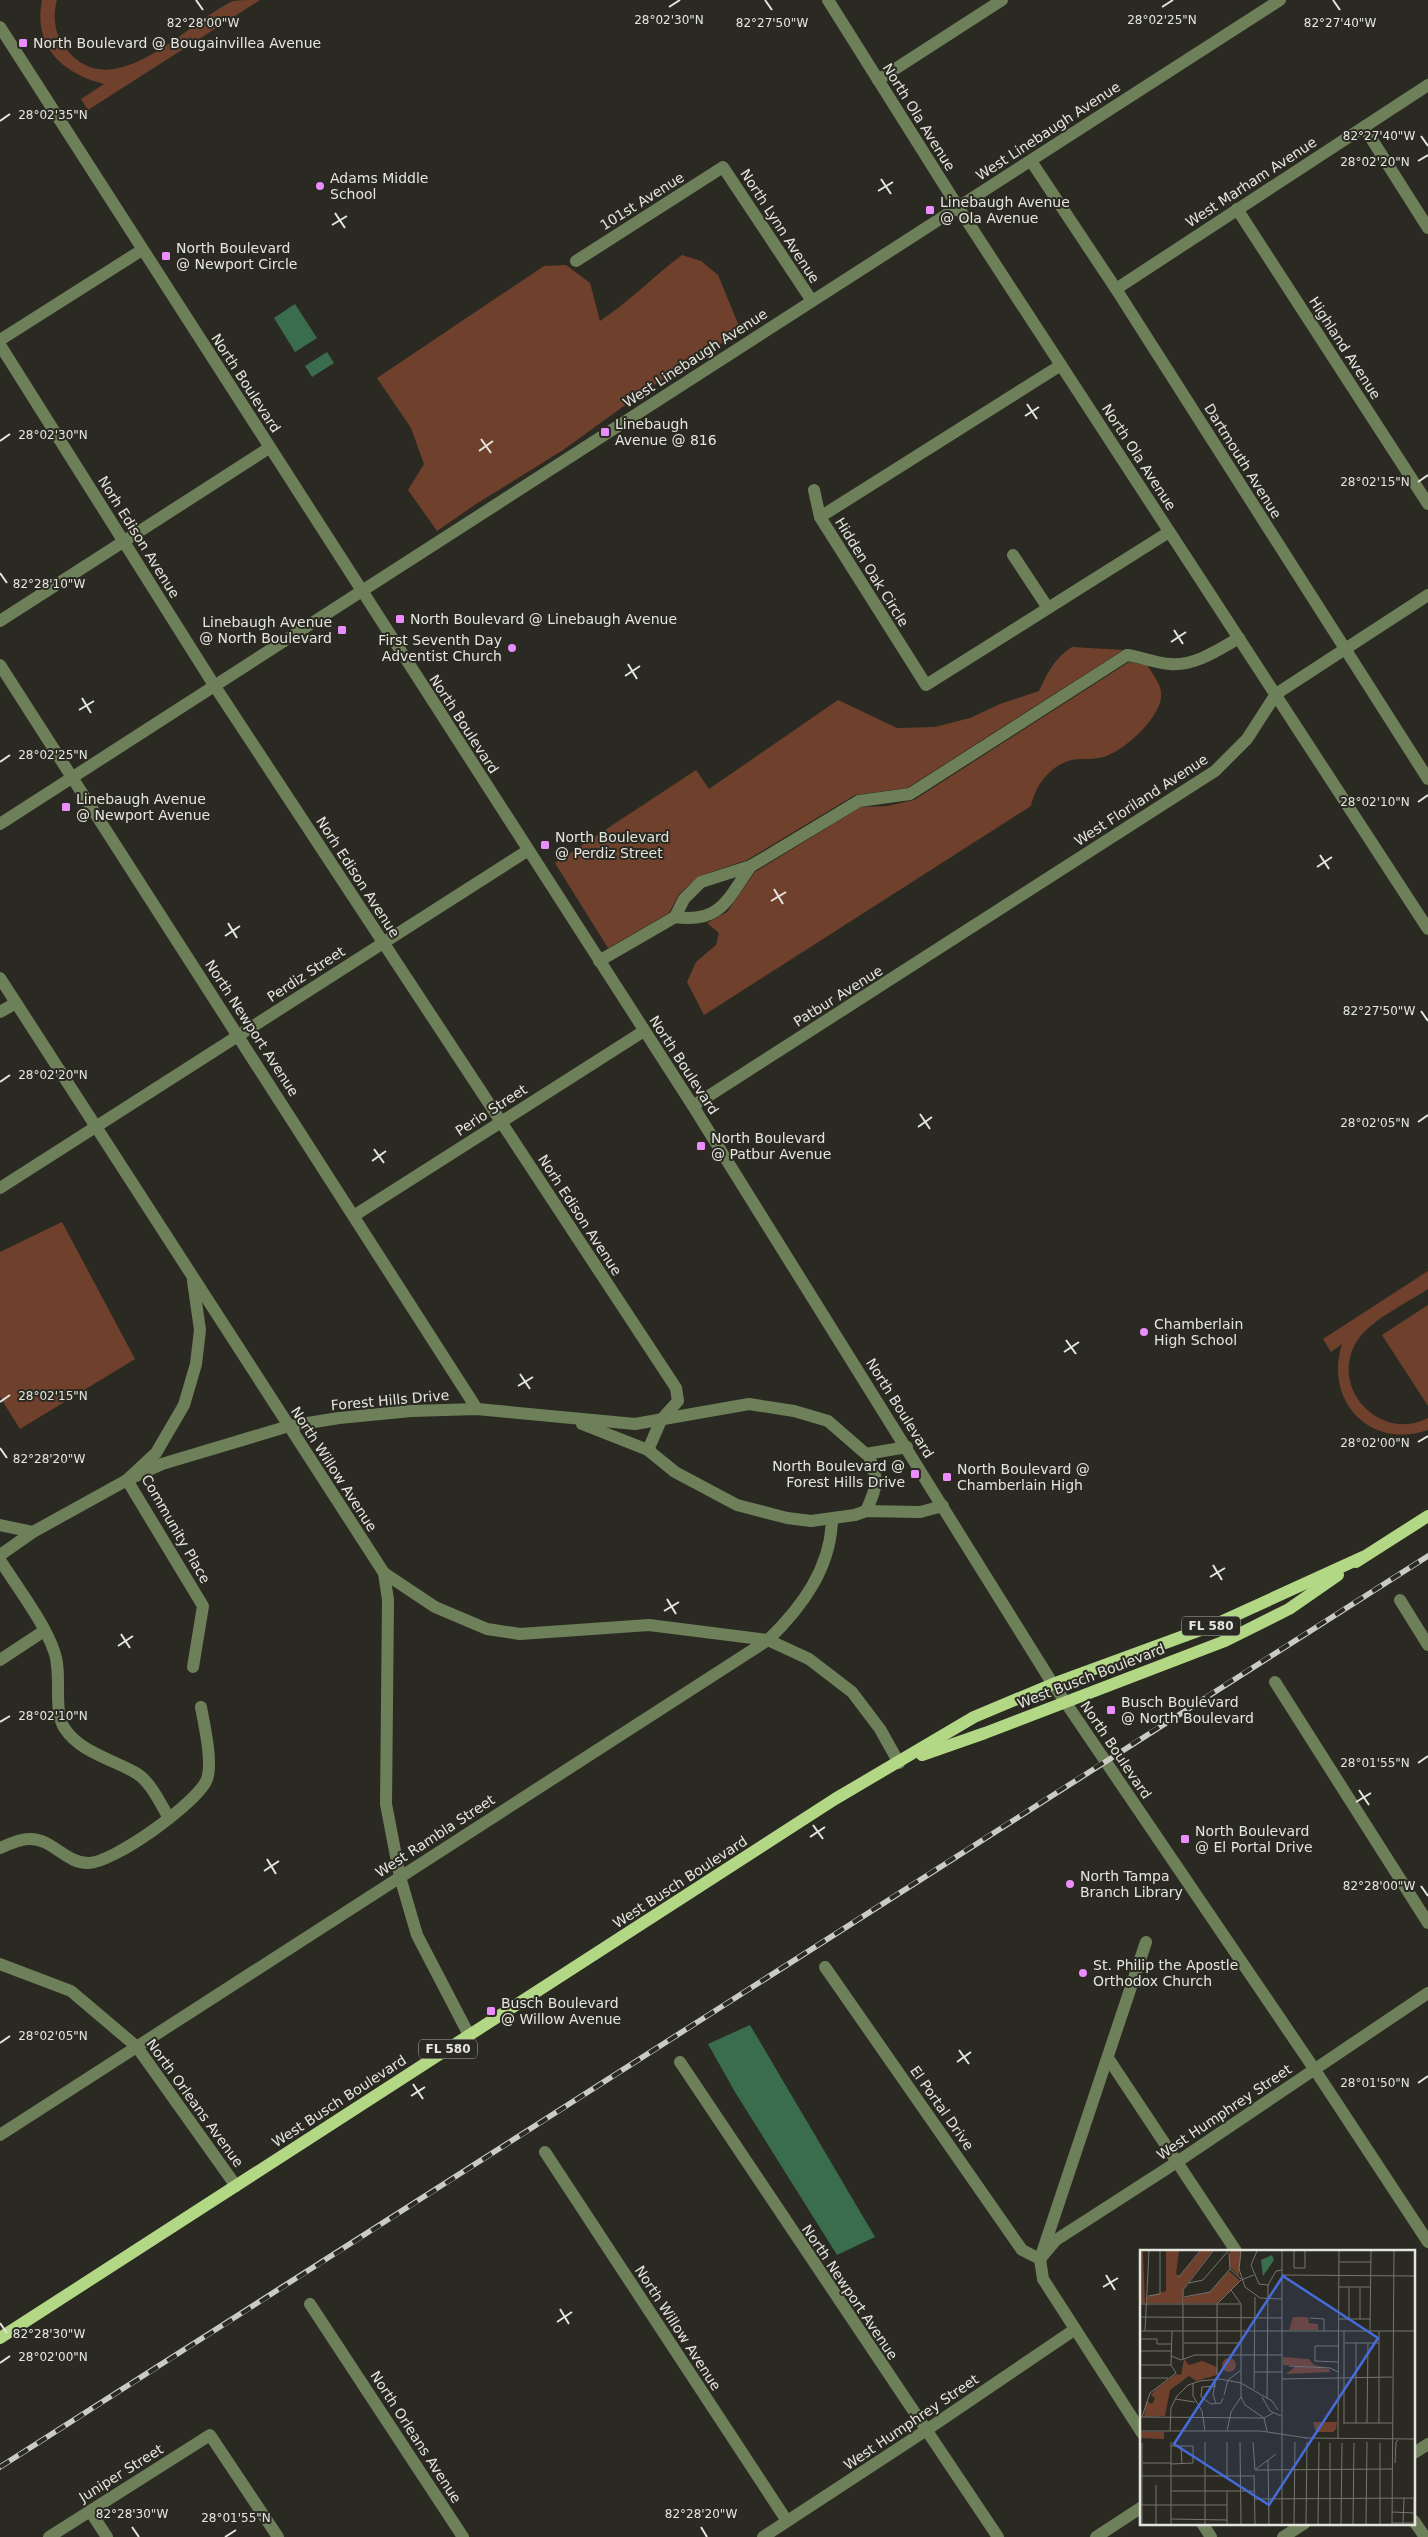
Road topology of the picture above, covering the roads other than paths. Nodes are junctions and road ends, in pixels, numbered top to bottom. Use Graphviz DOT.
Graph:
graph roads {
  1 [pos="828,0"];
  2 [pos="1280,0"];
  3 [pos="997,2"];
  4 [pos="0,27"];
  5 [pos="878,80"];
  6 [pos="1428,85"];
  7 [pos="1364,127"];
  8 [pos="1031,160"];
  9 [pos="723,168"];
  10 [pos="958,207"];
  11 [pos="1238,209"];
  12 [pos="1428,228"];
  13 [pos="142,250"];
  14 [pos="576,261"];
  15 [pos="1116,289"];
  16 [pos="812,301"];
  17 [pos="0,340"];
  18 [pos="0,346"];
  19 [pos="1061,365"];
  20 [pos="269,448"];
  21 [pos="814,490"];
  22 [pos="1428,504"];
  23 [pos="820,517"];
  24 [pos="1169,532"];
  25 [pos="124,542"];
  26 [pos="1013,555"];
  27 [pos="361,591"];
  28 [pos="1428,595"];
  29 [pos="1048,608"];
  30 [pos="0,621"];
  31 [pos="1239,638"];
  32 [pos="1344,649"];
  33 [pos="0,665"];
  34 [pos="214,685"];
  35 [pos="1276,694"];
  36 [pos="73,777"];
  37 [pos="1428,779"];
  38 [pos="0,824"];
  39 [pos="527,851"];
  40 [pos="751,866"];
  41 [pos="1000,911"];
  42 [pos="675,917"];
  43 [pos="1428,929"];
  44 [pos="382,942"];
  45 [pos="599,961"];
  46 [pos="0,978"];
  47 [pos="16,1002"];
  48 [pos="0,1012"];
  49 [pos="644,1031"];
  50 [pos="238,1035"];
  51 [pos="693,1106"];
  52 [pos="501,1122"];
  53 [pos="96,1127"];
  54 [pos="0,1188"];
  55 [pos="355,1215"];
  56 [pos="192,1276"];
  57 [pos="477,1409"];
  58 [pos="568,1418"];
  59 [pos="661,1420"];
  60 [pos="288,1426"];
  61 [pos="907,1447"];
  62 [pos="648,1450"];
  63 [pos="868,1454"];
  64 [pos="128,1480"];
  65 [pos="943,1506"];
  66 [pos="866,1511"];
  67 [pos="1428,1516"];
  68 [pos="832,1519"];
  69 [pos="0,1526"];
  70 [pos="33,1532"];
  71 [pos="0,1555"];
  72 [pos="1363,1557"];
  73 [pos="0,1560"];
  74 [pos="384,1573"];
  75 [pos="1400,1600"];
  76 [pos="44,1631"];
  77 [pos="768,1640"];
  78 [pos="1428,1645"];
  79 [pos="0,1660"];
  80 [pos="193,1667"];
  81 [pos="1275,1682"];
  82 [pos="1053,1684"];
  83 [pos="1065,1702"];
  84 [pos="201,1707"];
  85 [pos="899,1763"];
  86 [pos="170,1818"];
  87 [pos="0,1848"];
  88 [pos="400,1877"];
  89 [pos="1428,1923"];
  90 [pos="1146,1942"];
  91 [pos="0,1964"];
  92 [pos="825,1967"];
  93 [pos="1428,1993"];
  94 [pos="469,2035"];
  95 [pos="137,2047"];
  96 [pos="1108,2058"];
  97 [pos="680,2062"];
  98 [pos="1315,2070"];
  99 [pos="0,2135"];
  100 [pos="545,2152"];
  101 [pos="1177,2162"];
  102 [pos="236,2186"];
  103 [pos="1428,2242"];
  104 [pos="1235,2250"];
  105 [pos="1040,2259"];
  106 [pos="310,2304"];
  107 [pos="1074,2330"];
  108 [pos="0,2338"];
  109 [pos="1140,2430"];
  110 [pos="925,2431"];
  111 [pos="1428,2444"];
  112 [pos="1416,2451"];
  113 [pos="1140,2508"];
  114 [pos="90,2511"];
  115 [pos="787,2521"];
  116 [pos="1203,2524"];
  117 [pos="1302,2524"];
  118 [pos="1416,2524"];
  119 [pos="49,2537"];
  120 [pos="107,2537"];
  121 [pos="278,2537"];
  122 [pos="464,2537"];
  123 [pos="763,2537"];
  124 [pos="998,2537"];
  125 [pos="1096,2537"];
  126 [pos="1211,2537"];
  127 [pos="1283,2537"];
  128 [pos="1425,2537"];
  1 -- 5 [label="street, North Ola Avenue"];
  2 -- 8 [label="street, West Linebaugh Avenue"];
  3 -- 5 [label="street"];
  4 -- 13 [label="street, North Boulevard"];
  5 -- 10 [label="street, North Ola Avenue"];
  6 -- 7 [label="street, West Marham Avenue"];
  7 -- 11 [label="street, West Marham Avenue"];
  7 -- 12 [label="street"];
  8 -- 10 [label="street, West Linebaugh Avenue"];
  8 -- 15 [label="street, Dartmouth Avenue"];
  9 -- 14 [label="street, 101st Avenue"];
  9 -- 16 [label="street, North Lynn Avenue"];
  10 -- 16 [label="street, West Linebaugh Avenue"];
  10 -- 19 [label="street, North Ola Avenue"];
  11 -- 15 [label="street, West Marham Avenue"];
  11 -- 22 [label="street, Highland Avenue"];
  13 -- 17 [label="street"];
  13 -- 20 [label="street, North Boulevard"];
  15 -- 32 [label="street, Dartmouth Avenue"];
  16 -- 27 [label="street, West Linebaugh Avenue"];
  18 -- 25 [label="street, Norh Edison Avenue"];
  19 -- 23 [label="street, Hidden Oak Circle"];
  19 -- 24 [label="street, North Ola Avenue"];
  20 -- 25 [label="street"];
  20 -- 27 [label="street, North Boulevard"];
  21 -- 23 [label="street"];
  23 -- 29 [label="street, Hidden Oak Circle"];
  24 -- 29 [label="street, Hidden Oak Circle"];
  24 -- 31 [label="street, North Ola Avenue"];
  25 -- 30 [label="street"];
  25 -- 34 [label="street, Norh Edison Avenue"];
  26 -- 29 [label="street"];
  27 -- 34 [label="street, West Linebaugh Avenue"];
  27 -- 39 [label="street, North Boulevard"];
  28 -- 32 [label="street, West Floriland Avenue"];
  31 -- 35 [label="street, North Ola Avenue"];
  31 -- 40 [label="street"];
  32 -- 35 [label="street, West Floriland Avenue"];
  32 -- 37 [label="street, Dartmouth Avenue"];
  33 -- 36 [label="street, North Newport Avenue"];
  34 -- 36 [label="street, West Linebaugh Avenue"];
  34 -- 44 [label="street, Norh Edison Avenue"];
  35 -- 41 [label="street, West Floriland Avenue"];
  35 -- 43 [label="street, North Ola Avenue"];
  36 -- 38 [label="street, West Linebaugh Avenue"];
  36 -- 50 [label="street, North Newport Avenue"];
  39 -- 44 [label="street, Perdiz Street"];
  39 -- 45 [label="street, North Boulevard"];
  40 -- 42 [label="street"];
  40 -- 42 [label="street"];
  41 -- 51 [label="street, Patbur Avenue"];
  42 -- 45 [label="street"];
  44 -- 50 [label="street, Perdiz Street"];
  44 -- 52 [label="street, Norh Edison Avenue"];
  45 -- 49 [label="street, North Boulevard"];
  46 -- 47 [label="street, North Willow Avenue"];
  47 -- 48 [label="street"];
  47 -- 53 [label="street, North Willow Avenue"];
  49 -- 51 [label="street, North Boulevard"];
  49 -- 52 [label="street, Perio Street"];
  50 -- 53 [label="street, Perdiz Street"];
  50 -- 55 [label="street, North Newport Avenue"];
  51 -- 61 [label="street, North Boulevard"];
  52 -- 55 [label="street, Perio Street"];
  52 -- 59 [label="street, Norh Edison Avenue"];
  53 -- 54 [label="street, Perdiz Street"];
  53 -- 56 [label="street, North Willow Avenue"];
  55 -- 57 [label="street, North Newport Avenue"];
  56 -- 60 [label="street, North Willow Avenue"];
  56 -- 64 [label="street, Community Place"];
  57 -- 58 [label="street, Forest Hills Drive"];
  57 -- 60 [label="street, Forest Hills Drive"];
  58 -- 59 [label="street, Forest Hills Drive"];
  58 -- 62 [label="street"];
  59 -- 62 [label="street"];
  59 -- 63 [label="street, Forest Hills Drive"];
  60 -- 64 [label="street, Forest Hills Drive"];
  60 -- 74 [label="street, North Willow Avenue"];
  61 -- 63 [label="street"];
  61 -- 65 [label="street, North Boulevard"];
  62 -- 68 [label="street"];
  63 -- 66 [label="street"];
  64 -- 70 [label="street, Forest Hills Drive"];
  64 -- 80 [label="street, Community Place"];
  65 -- 66 [label="street"];
  65 -- 82 [label="street, North Boulevard"];
  66 -- 68 [label="street"];
  67 -- 72 [label="main road, West Busch Boulevard / FL 580"];
  68 -- 77 [label="street, West Rambla Street"];
  69 -- 70 [label="street"];
  70 -- 71 [label="street, Forest Hills Drive"];
  72 -- 82 [label="main road, West Busch Boulevard / FL 580"];
  72 -- 83 [label="main road, West Busch Boulevard / FL 580"];
  73 -- 76 [label="street"];
  74 -- 77 [label="street"];
  74 -- 88 [label="street, North Willow Avenue"];
  75 -- 78 [label="street"];
  76 -- 79 [label="street"];
  76 -- 86 [label="street"];
  77 -- 85 [label="street"];
  77 -- 88 [label="street, West Rambla Street"];
  81 -- 89 [label="street"];
  82 -- 83 [label="street, North Boulevard"];
  82 -- 85 [label="main road, West Busch Boulevard / FL 580"];
  83 -- 85 [label="main road, West Busch Boulevard / FL 580"];
  83 -- 98 [label="street, North Boulevard"];
  84 -- 86 [label="street"];
  85 -- 94 [label="main road, West Busch Boulevard / FL 580"];
  86 -- 87 [label="street"];
  88 -- 94 [label="street, North Willow Avenue"];
  88 -- 95 [label="street, West Rambla Street"];
  90 -- 96 [label="street"];
  91 -- 95 [label="street, North Orleans Avenue"];
  92 -- 105 [label="street, El Portal Drive"];
  93 -- 98 [label="street, West Humphrey Street"];
  94 -- 102 [label="main road, West Busch Boulevard / FL 580"];
  95 -- 99 [label="street, West Rambla Street"];
  95 -- 102 [label="street, North Orleans Avenue"];
  96 -- 101 [label="street"];
  96 -- 105 [label="street"];
  97 -- 110 [label="street, North Newport Avenue"];
  98 -- 101 [label="street, West Humphrey Street"];
  98 -- 103 [label="street, North Boulevard"];
  100 -- 115 [label="street, North Willow Avenue"];
  101 -- 104 [label="street"];
  101 -- 105 [label="street, West Humphrey Street"];
  102 -- 108 [label="main road, West Busch Boulevard / FL 580"];
  105 -- 107 [label="street"];
  106 -- 122 [label="street, North Orleans Avenue"];
  107 -- 109 [label="street"];
  107 -- 110 [label="street, West Humphrey Street"];
  110 -- 115 [label="street, West Humphrey Street"];
  110 -- 124 [label="street, North Newport Avenue"];
  111 -- 112 [label="street"];
  113 -- 125 [label="street"];
  114 -- 119 [label="street, Juniper Street"];
  114 -- 120 [label="street"];
  114 -- 121 [label="street, Juniper Street"];
  115 -- 123 [label="street, West Humphrey Street"];
  116 -- 126 [label="street"];
  117 -- 127 [label="street"];
  118 -- 128 [label="street"];
}
